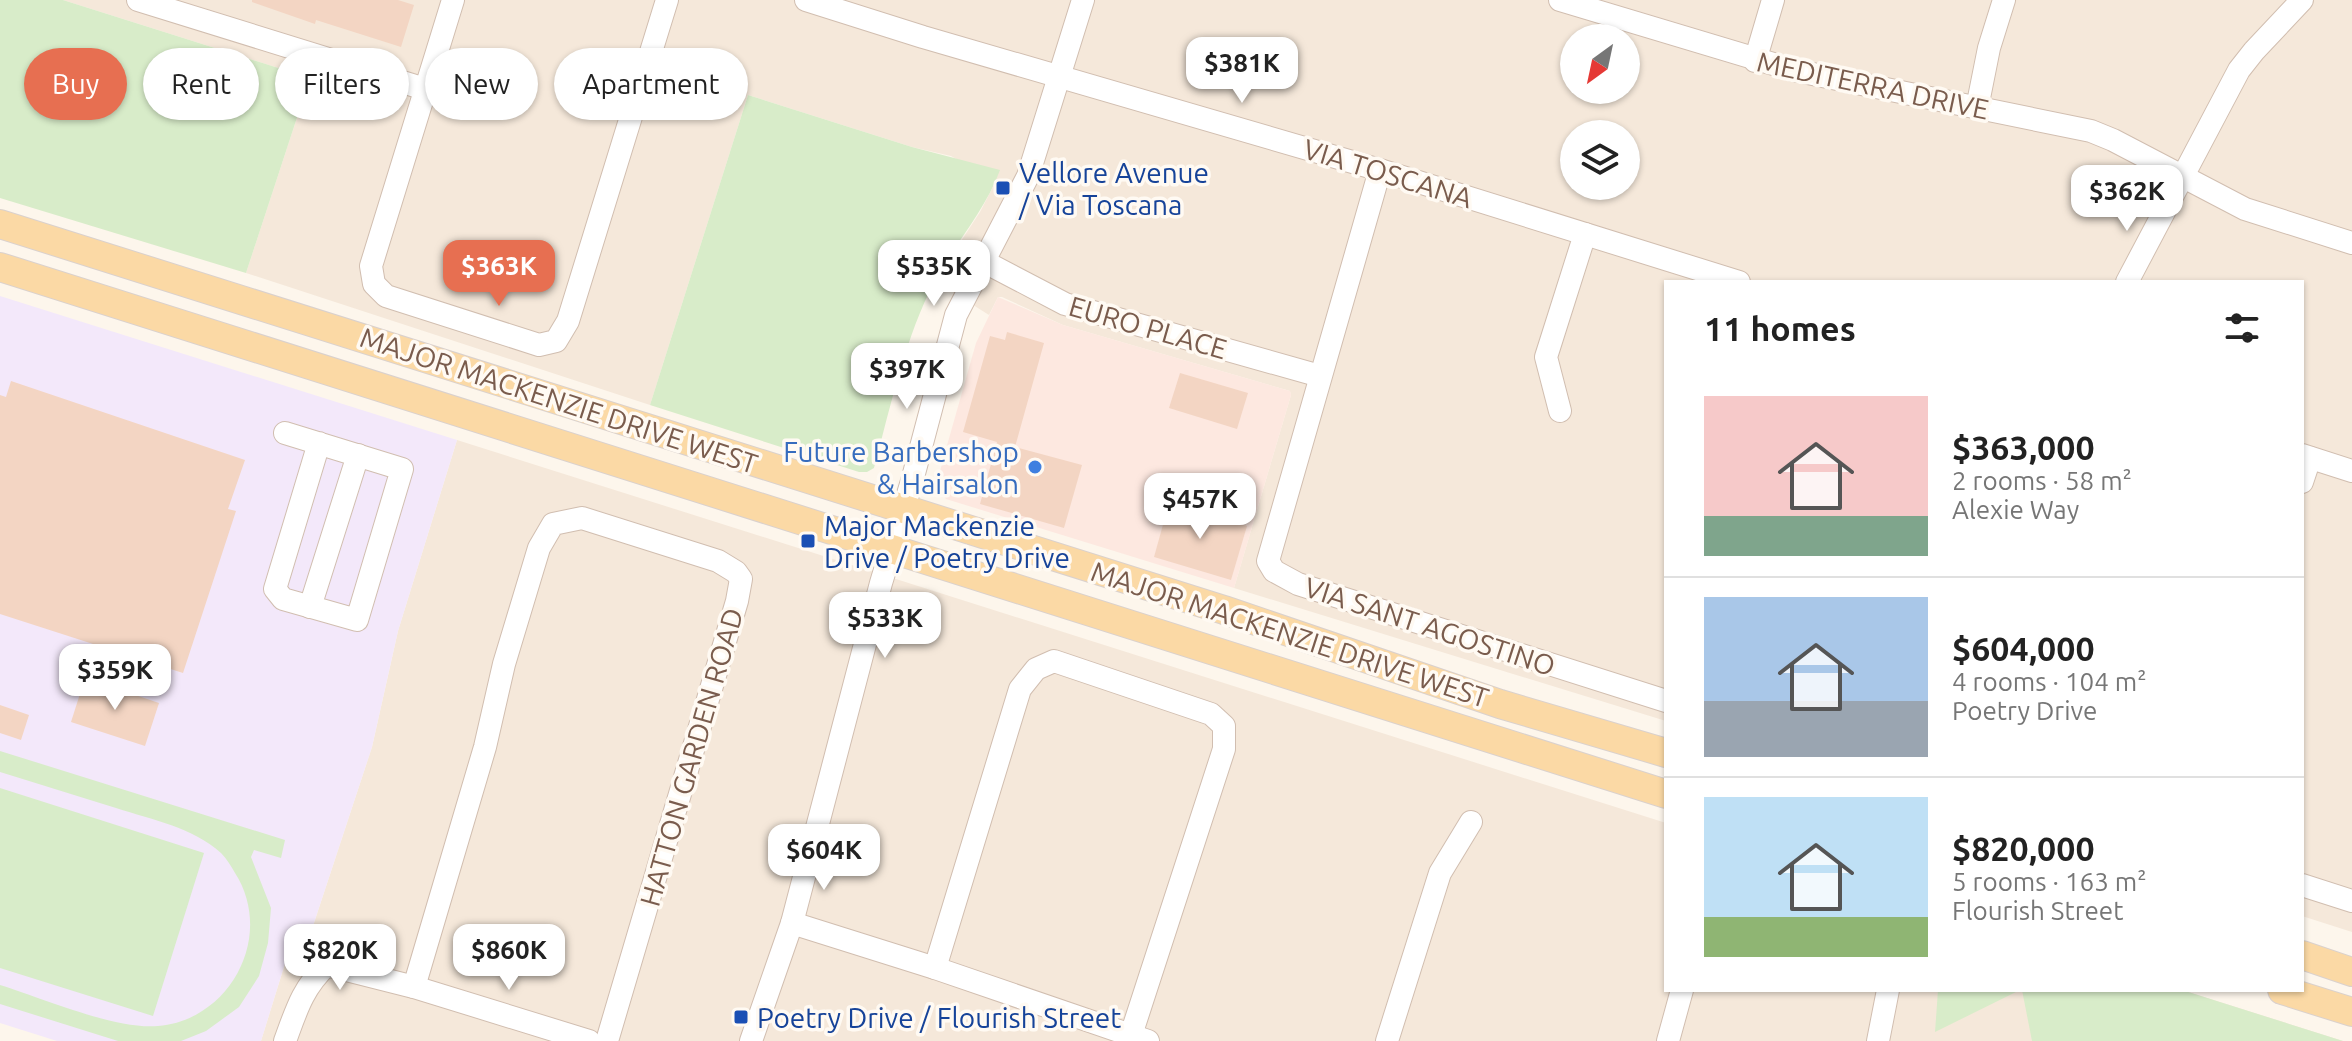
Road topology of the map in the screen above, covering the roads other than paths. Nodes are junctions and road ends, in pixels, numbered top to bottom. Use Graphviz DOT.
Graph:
graph roads {
  1 [pos="138,0"];
  2 [pos="453,0"];
  3 [pos="667,0"];
  4 [pos="806,0"];
  5 [pos="1083,0"];
  6 [pos="1560,0"];
  7 [pos="1773,0"];
  8 [pos="2004,0"];
  9 [pos="2302,0"];
  10 [pos="438,48"];
  11 [pos="1755,61"];
  12 [pos="1060,76"];
  13 [pos="425,89"];
  14 [pos="1977,108"];
  15 [pos="1380,170"];
  16 [pos="2182,176"];
  17 [pos="0,224"];
  18 [pos="1585,234"];
  19 [pos="2352,243"];
  20 [pos="983,261"];
  21 [pos="0,267"];
  22 [pos="1733,280"];
  23 [pos="2128,280"];
  24 [pos="1320,376"];
  25 [pos="1560,411"];
  26 [pos="285,433"];
  27 [pos="319,443"];
  28 [pos="358,455"];
  29 [pos="2306,457"];
  30 [pos="2352,471"];
  31 [pos="903,509"];
  32 [pos="891,549"];
  33 [pos="310,607"];
  34 [pos="1664,700"];
  35 [pos="1664,752"];
  36 [pos="1664,793"];
  37 [pos="1471,822"];
  38 [pos="2304,886"];
  39 [pos="2352,901"];
  40 [pos="792,923"];
  41 [pos="2304,956"];
  42 [pos="935,968"];
  43 [pos="2352,972"];
  44 [pos="414,987"];
  45 [pos="1681,992"];
  46 [pos="1888,992"];
  47 [pos="2288,992"];
  48 [pos="2352,1012"];
  49 [pos="1139,1038"];
  50 [pos="285,1041"];
  51 [pos="589,1041"];
  52 [pos="607,1041"];
  53 [pos="751,1041"];
  54 [pos="1387,1041"];
  55 [pos="1668,1041"];
  56 [pos="1878,1041"];
  1 -- 13 [label="street"];
  2 -- 10 [label="street"];
  3 -- 13 [label="street"];
  4 -- 12 [label="street, VIA TOSCANA"];
  5 -- 12 [label="street"];
  6 -- 11 [label="street, MEDITERRA DRIVE"];
  7 -- 11 [label="street"];
  8 -- 14 [label="street"];
  9 -- 16 [label="street"];
  11 -- 14 [label="street, MEDITERRA DRIVE"];
  12 -- 15 [label="street, VIA TOSCANA"];
  12 -- 20 [label="street"];
  14 -- 16 [label="street, MEDITERRA DRIVE"];
  15 -- 18 [label="street, VIA TOSCANA"];
  15 -- 24 [label="street, VIA SANT AGOSTINO"];
  16 -- 19 [label="street, MEDITERRA DRIVE"];
  16 -- 23 [label="street"];
  17 -- 31 [label="main road, MAJOR MACKENZIE DRIVE WEST"];
  18 -- 22 [label="street, VIA TOSCANA"];
  18 -- 25 [label="street"];
  20 -- 24 [label="street, EURO PLACE"];
  20 -- 31 [label="street"];
  21 -- 32 [label="main road, MAJOR MACKENZIE DRIVE WEST"];
  24 -- 34 [label="street, VIA SANT AGOSTINO"];
  26 -- 27 [label="street"];
  27 -- 28 [label="street"];
  27 -- 33 [label="street"];
  28 -- 33 [label="street"];
  28 -- 33 [label="street"];
  29 -- 30 [label="street"];
  31 -- 32 [label="street"];
  31 -- 35 [label="main road, MAJOR MACKENZIE DRIVE WEST"];
  32 -- 36 [label="main road, MAJOR MACKENZIE DRIVE WEST"];
  32 -- 40 [label="street"];
  37 -- 54 [label="street"];
  38 -- 39 [label="street"];
  40 -- 42 [label="street"];
  40 -- 53 [label="street"];
  41 -- 43 [label="main road"];
  42 -- 49 [label="street"];
  42 -- 49 [label="street"];
  44 -- 50 [label="street"];
  44 -- 51 [label="street"];
  44 -- 52 [label="street, HATTON GARDEN ROAD"];
  45 -- 55 [label="street"];
  46 -- 56 [label="street"];
  47 -- 48 [label="main road"];
}
